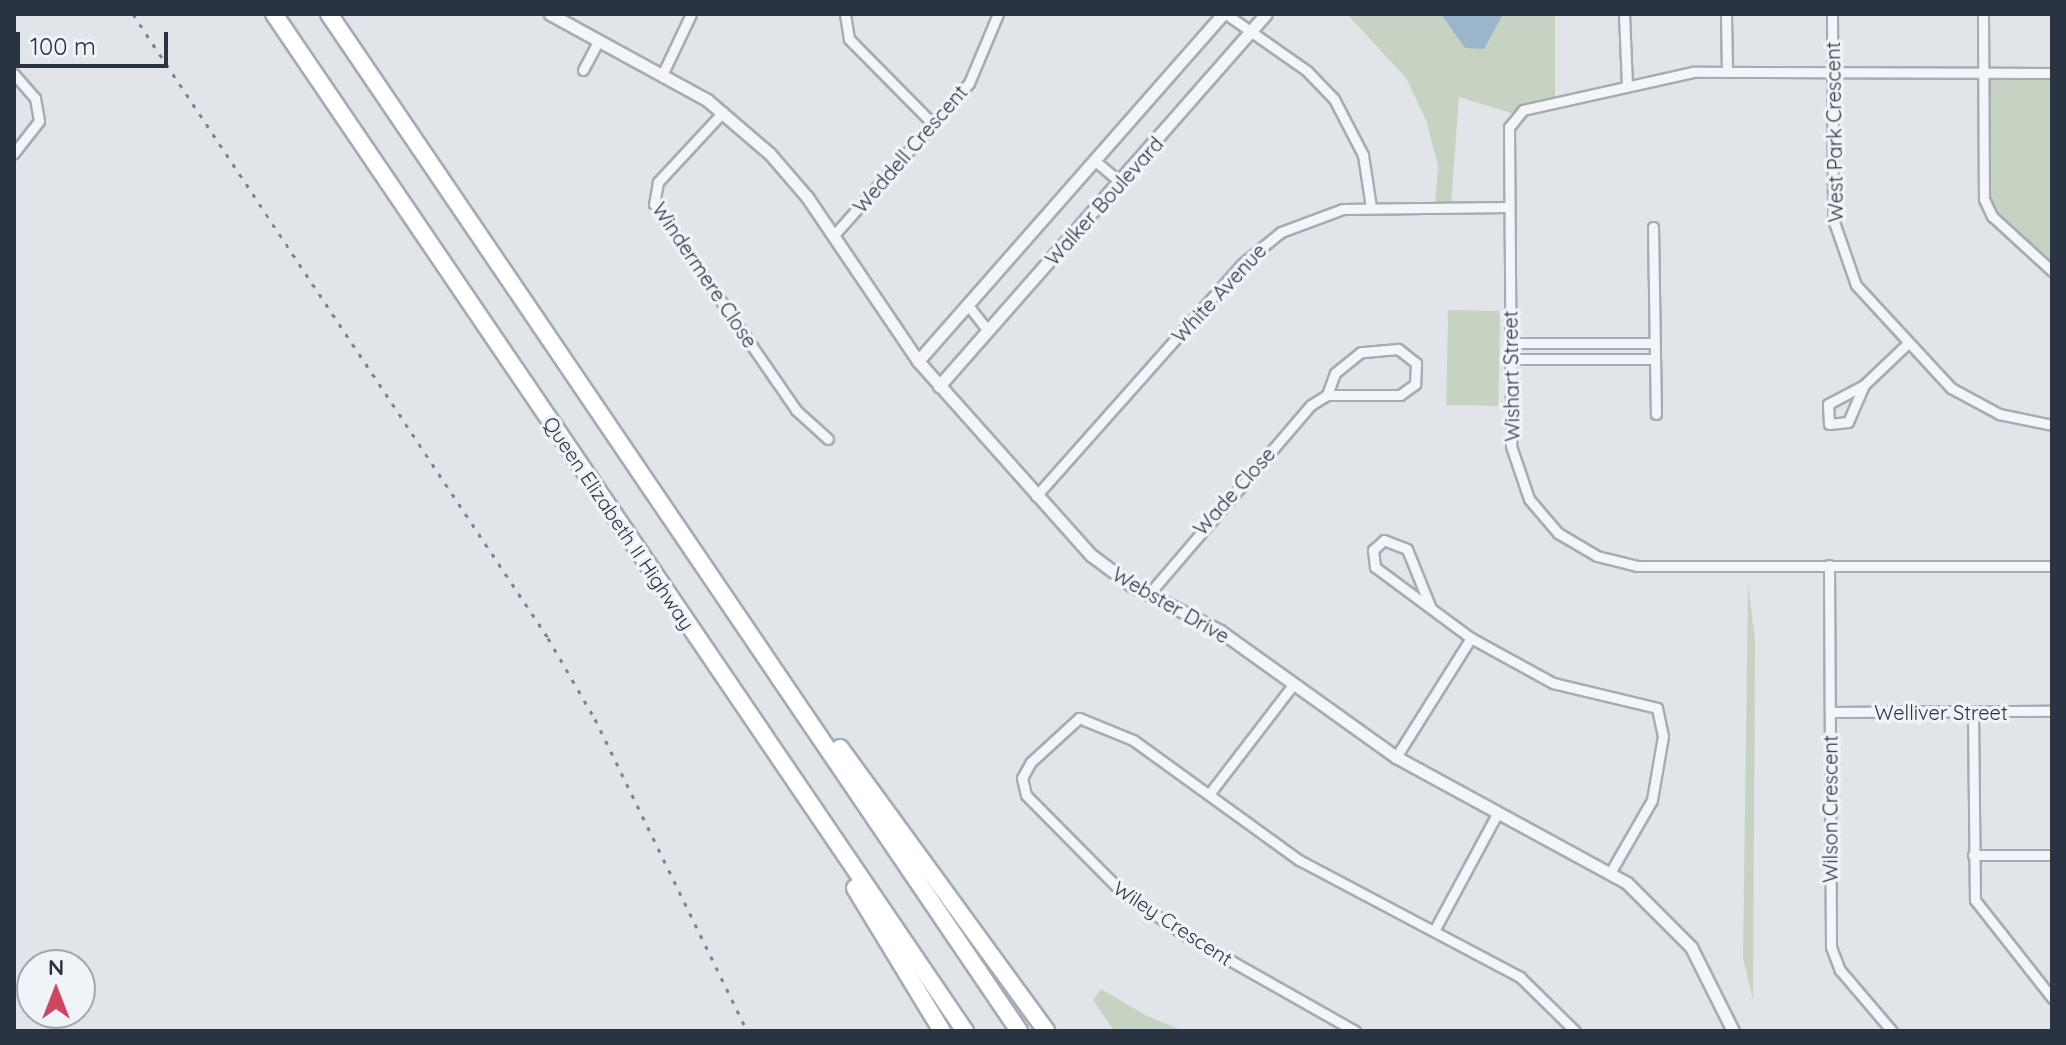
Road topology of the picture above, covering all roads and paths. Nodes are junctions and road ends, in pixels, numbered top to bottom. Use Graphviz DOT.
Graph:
graph roads {
  1 [pos="274,14"];
  2 [pos="331,14"];
  3 [pos="550,14"];
  4 [pos="691,14"];
  5 [pos="845,14"];
  6 [pos="998,14"];
  7 [pos="1225,14"];
  8 [pos="1266,14"];
  9 [pos="1624,14"];
  10 [pos="1726,14"];
  11 [pos="1832,14"];
  12 [pos="1983,14"];
  13 [pos="1252,31"];
  14 [pos="599,40"];
  15 [pos="583,70"];
  16 [pos="1727,71"];
  17 [pos="1832,71"];
  18 [pos="1983,71"];
  19 [pos="663,73"];
  20 [pos="2052,73"];
  21 [pos="14,74"];
  22 [pos="1627,85"];
  23 [pos="723,112"];
  24 [pos="933,124"];
  25 [pos="14,153"];
  26 [pos="1094,160"];
  27 [pos="1120,182"];
  28 [pos="1371,207"];
  29 [pos="1509,207"];
  30 [pos="1653,227"];
  31 [pos="834,235"];
  32 [pos="2052,271"];
  33 [pos="967,304"];
  34 [pos="988,331"];
  35 [pos="1511,343"];
  36 [pos="1653,343"];
  37 [pos="1907,344"];
  38 [pos="1510,359"];
  39 [pos="1653,359"];
  40 [pos="918,361"];
  41 [pos="1864,385"];
  42 [pos="939,386"];
  43 [pos="1327,395"];
  44 [pos="1656,414"];
  45 [pos="2052,425"];
  46 [pos="828,439"];
  47 [pos="1036,496"];
  48 [pos="1829,565"];
  49 [pos="2052,566"];
  50 [pos="1148,595"];
  51 [pos="731,606"];
  52 [pos="1430,606"];
  53 [pos="1471,638"];
  54 [pos="1293,685"];
  55 [pos="2052,711"];
  56 [pos="1830,712"];
  57 [pos="1973,712"];
  58 [pos="747,713"];
  59 [pos="1396,757"];
  60 [pos="1210,793"];
  61 [pos="1498,812"];
  62 [pos="1973,855"];
  63 [pos="2052,855"];
  64 [pos="1610,873"];
  65 [pos="1434,931"];
  66 [pos="2052,998"];
  67 [pos="942,1031"];
  68 [pos="965,1031"];
  69 [pos="1019,1031"];
  70 [pos="1046,1031"];
  71 [pos="1355,1031"];
  72 [pos="1575,1031"];
  73 [pos="1733,1031"];
  74 [pos="1892,1031"];
  1 -- 58 [label="highway, Queen Elizabeth II Highway"];
  2 -- 51 [label="highway"];
  3 -- 14 [label="street, Webster Drive"];
  4 -- 19 [label="street"];
  5 -- 24 [label="street"];
  6 -- 24 [label="street, Weddell Crescent"];
  7 -- 13 [label="street"];
  7 -- 26 [label="street, Walker Boulevard"];
  8 -- 13 [label="street, Walker Boulevard"];
  9 -- 22 [label="street"];
  10 -- 16 [label="street"];
  11 -- 17 [label="street, West Park Crescent"];
  12 -- 18 [label="street"];
  13 -- 27 [label="street, Walker Boulevard"];
  13 -- 28 [label="street"];
  14 -- 15 [label="street"];
  14 -- 19 [label="street, Webster Drive"];
  16 -- 17 [label="street, Wishart Street"];
  16 -- 22 [label="street, Wishart Street"];
  17 -- 18 [label="street, Wishart Street"];
  17 -- 37 [label="street, West Park Crescent"];
  18 -- 20 [label="street, Wishart Street"];
  18 -- 32 [label="street"];
  19 -- 23 [label="street, Webster Drive"];
  21 -- 25 [label="street"];
  22 -- 29 [label="street, Wishart Street"];
  23 -- 31 [label="street, Webster Drive"];
  23 -- 46 [label="street, Windermere Close"];
  24 -- 31 [label="street, Weddell Crescent"];
  26 -- 27 [label="street"];
  26 -- 33 [label="street, Walker Boulevard"];
  27 -- 34 [label="street, Walker Boulevard"];
  28 -- 29 [label="street, White Avenue"];
  28 -- 47 [label="street, White Avenue"];
  29 -- 35 [label="street, Wishart Street"];
  30 -- 36 [label="street"];
  31 -- 40 [label="street, Webster Drive"];
  33 -- 34 [label="street"];
  33 -- 40 [label="street, Walker Boulevard"];
  34 -- 42 [label="street, Walker Boulevard"];
  35 -- 36 [label="street"];
  35 -- 38 [label="street, Wishart Street"];
  36 -- 39 [label="street"];
  37 -- 41 [label="street"];
  37 -- 45 [label="street, West Park Crescent"];
  38 -- 39 [label="street"];
  38 -- 48 [label="street, Wishart Street"];
  39 -- 44 [label="street"];
  40 -- 42 [label="street, Webster Drive"];
  41 -- 41 [label="street"];
  42 -- 47 [label="street, Webster Drive"];
  43 -- 43 [label="street, Wade Close"];
  43 -- 50 [label="street, Wade Close"];
  47 -- 50 [label="street, Webster Drive"];
  48 -- 49 [label="street, Wishart Street"];
  48 -- 56 [label="street, Wilson Crescent"];
  50 -- 54 [label="street, Webster Drive"];
  51 -- 69 [label="highway"];
  51 -- 70 [label="highway"];
  52 -- 52 [label="street"];
  52 -- 53 [label="street"];
  53 -- 59 [label="street"];
  53 -- 64 [label="street"];
  54 -- 59 [label="street, Webster Drive"];
  54 -- 60 [label="street"];
  55 -- 57 [label="street, Welliver Street"];
  56 -- 57 [label="street, Welliver Street"];
  56 -- 74 [label="street, Wilson Crescent"];
  57 -- 62 [label="street"];
  58 -- 67 [label="highway"];
  58 -- 68 [label="highway, Queen Elizabeth II Highway"];
  59 -- 61 [label="street, Webster Drive"];
  60 -- 65 [label="street, Wiley Crescent"];
  60 -- 71 [label="street, Wiley Crescent"];
  61 -- 64 [label="street, Webster Drive"];
  61 -- 65 [label="street"];
  62 -- 63 [label="street"];
  62 -- 66 [label="street"];
  64 -- 73 [label="street, Webster Drive"];
  65 -- 72 [label="street, Wiley Crescent"];
}
